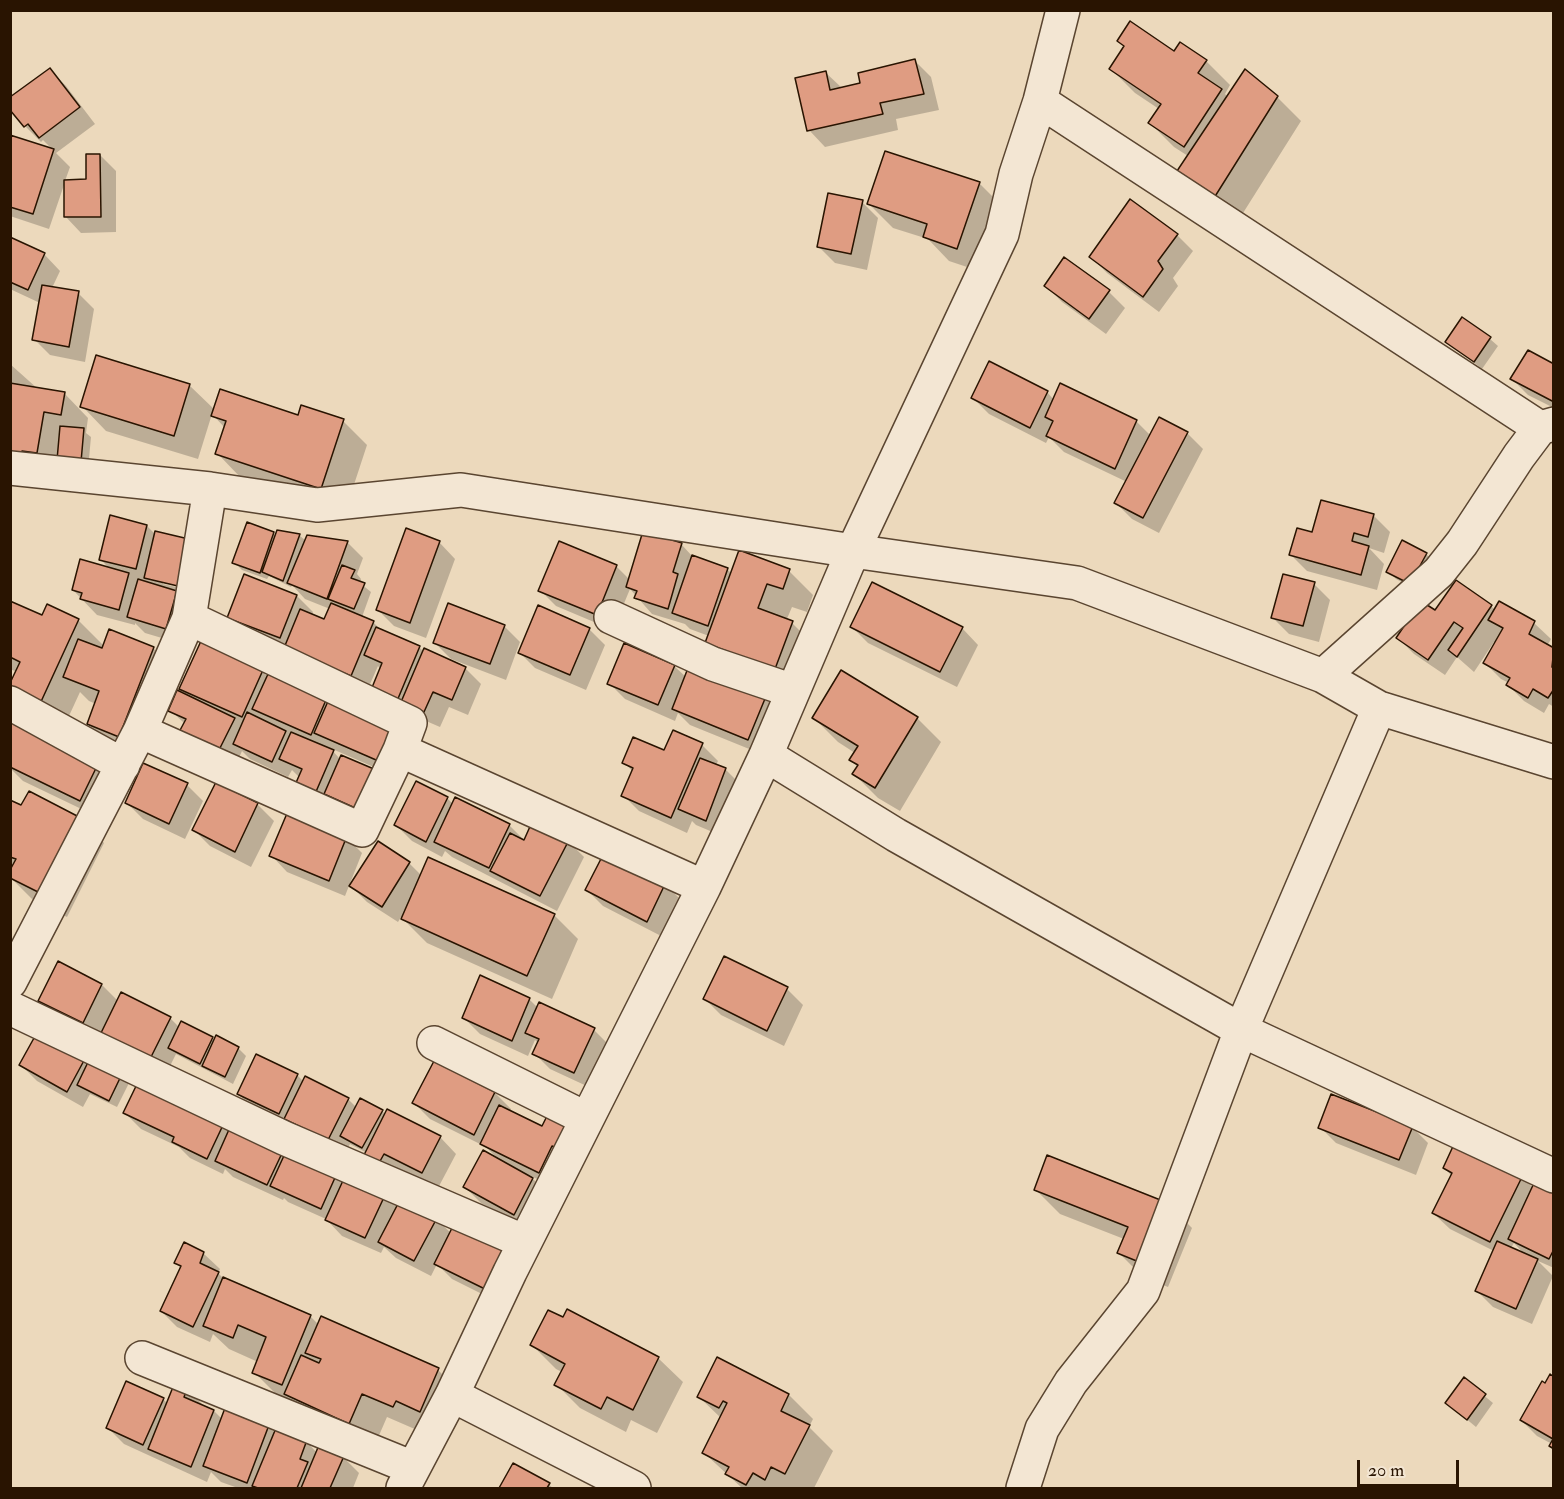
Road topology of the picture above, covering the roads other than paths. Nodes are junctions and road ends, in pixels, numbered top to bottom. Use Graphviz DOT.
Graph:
graph roads {
  1 [pos="1064,10"];
  2 [pos="1040,101"];
  3 [pos="1547,426"];
  4 [pos="10,468"];
  5 [pos="210,489"];
  6 [pos="853,551"];
  7 [pos="611,617"];
  8 [pos="189,618"];
  9 [pos="1323,676"];
  10 [pos="793,691"];
  11 [pos="10,703"];
  12 [pos="1379,708"];
  13 [pos="141,731"];
  14 [pos="400,750"];
  15 [pos="766,755"];
  16 [pos="1554,762"];
  17 [pos="123,765"];
  18 [pos="704,887"];
  19 [pos="10,982"];
  20 [pos="10,1008"];
  21 [pos="1241,1030"];
  22 [pos="434,1044"];
  23 [pos="587,1119"];
  24 [pos="1554,1176"];
  25 [pos="525,1242"];
  26 [pos="142,1358"];
  27 [pos="452,1395"];
  28 [pos="408,1478"];
  29 [pos="634,1488"];
  30 [pos="1023,1488"];
  1 -- 2 [label="street"];
  2 -- 3 [label="street"];
  2 -- 6 [label="street"];
  3 -- 9 [label="street"];
  4 -- 5 [label="street"];
  5 -- 6 [label="street"];
  5 -- 8 [label="street"];
  6 -- 9 [label="street"];
  6 -- 10 [label="street"];
  7 -- 10 [label="street"];
  8 -- 13 [label="street"];
  8 -- 14 [label="street"];
  9 -- 12 [label="street"];
  10 -- 15 [label="street"];
  11 -- 17 [label="street"];
  12 -- 16 [label="street"];
  12 -- 21 [label="street"];
  13 -- 14 [label="street"];
  13 -- 17 [label="street"];
  14 -- 18 [label="street"];
  15 -- 18 [label="street"];
  15 -- 21 [label="street"];
  17 -- 19 [label="street"];
  18 -- 23 [label="street"];
  20 -- 25 [label="street"];
  21 -- 24 [label="street"];
  21 -- 30 [label="street"];
  22 -- 23 [label="street"];
  23 -- 25 [label="street"];
  25 -- 27 [label="street"];
  26 -- 28 [label="street"];
  27 -- 28 [label="street"];
  27 -- 29 [label="street"];
}
